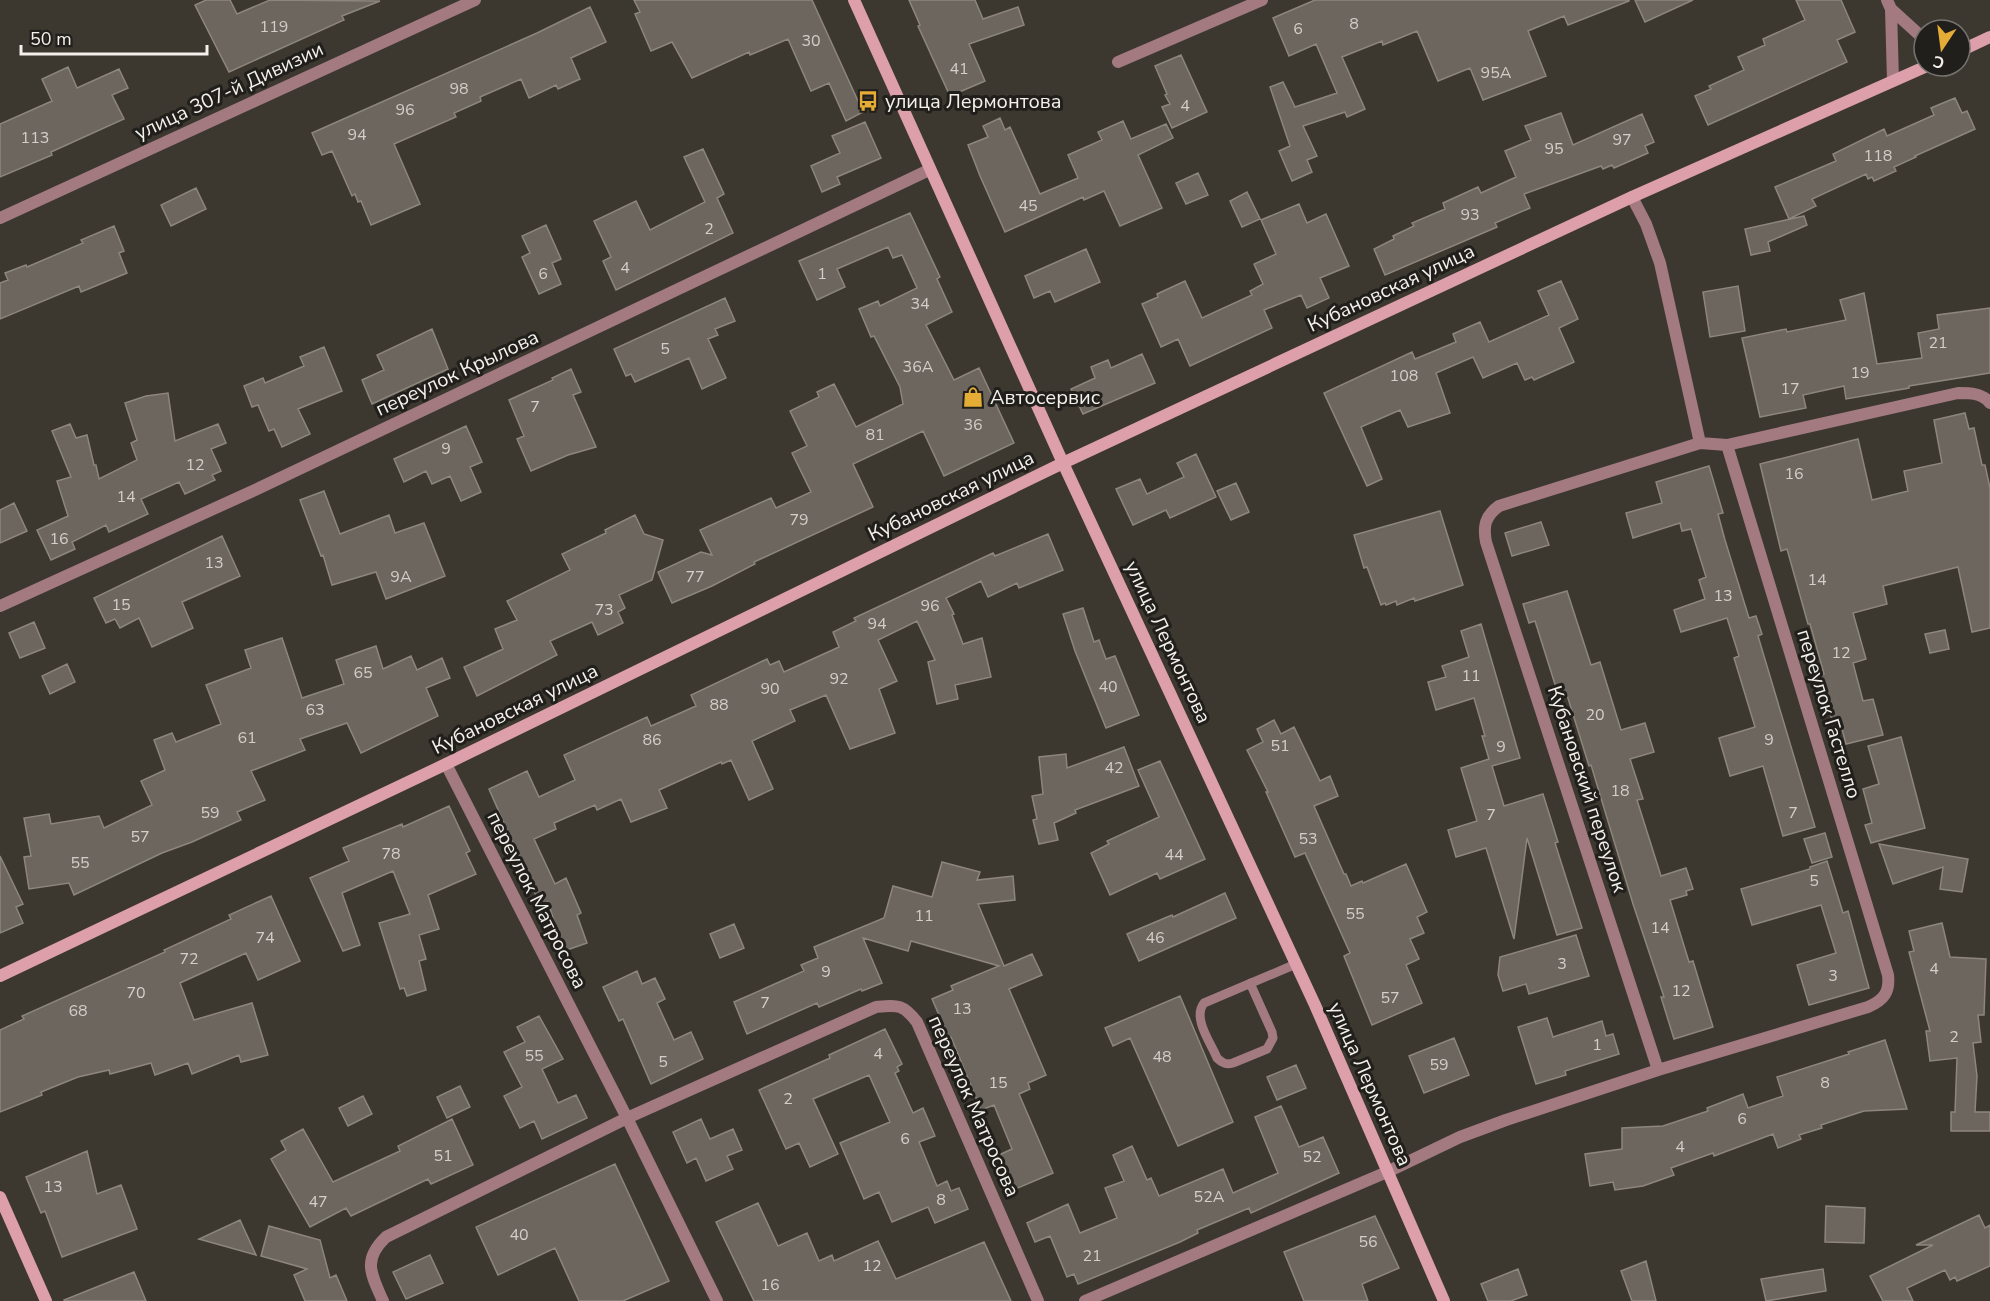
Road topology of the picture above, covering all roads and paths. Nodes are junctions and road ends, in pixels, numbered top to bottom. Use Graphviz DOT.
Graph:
graph roads {
  1 [pos="475,0"];
  2 [pos="854,0"];
  3 [pos="1262,0"];
  4 [pos="1889,4"];
  5 [pos="1912,27"];
  6 [pos="1990,37"];
  7 [pos="1972,45"];
  8 [pos="1118,62"];
  9 [pos="1912,73"];
  10 [pos="1893,81"];
  11 [pos="929,170"];
  12 [pos="1632,197"];
  13 [pos="0,218"];
  14 [pos="1990,403"];
  15 [pos="1700,443"];
  16 [pos="1727,446"];
  17 [pos="1063,463"];
  18 [pos="0,606"];
  19 [pos="446,764"];
  20 [pos="1296,964"];
  21 [pos="0,976"];
  22 [pos="1250,983"];
  23 [pos="1658,1070"];
  24 [pos="627,1118"];
  25 [pos="1387,1172"];
  26 [pos="0,1197"];
  27 [pos="46,1301"];
  28 [pos="383,1301"];
  29 [pos="717,1301"];
  30 [pos="1038,1301"];
  31 [pos="1084,1301"];
  32 [pos="1444,1301"];
  1 -- 13 [label="street, улица 307-й Дивизии"];
  2 -- 11 [label="street, улица Лермонтова"];
  3 -- 8 [label="street"];
  4 -- 5 [label="street"];
  4 -- 10 [label="street"];
  6 -- 7 [label="street"];
  9 -- 10 [label="street, Кубановская улица"];
  10 -- 12 [label="street, Кубановская улица"];
  11 -- 17 [label="street, улица Лермонтова"];
  11 -- 18 [label="street, переулок Крылова"];
  12 -- 15 [label="street"];
  12 -- 17 [label="street, Кубановская улица"];
  14 -- 16 [label="street"];
  15 -- 16 [label="street"];
  15 -- 23 [label="street, Кубановский переулок"];
  16 -- 23 [label="street, переулок Гастелло"];
  17 -- 19 [label="street, Кубановская улица"];
  17 -- 20 [label="street, улица Лермонтова"];
  19 -- 21 [label="street, Кубановская улица"];
  19 -- 24 [label="street, переулок Матросова"];
  20 -- 22 [label="lane"];
  20 -- 25 [label="street, улица Лермонтова"];
  22 -- 22 [label="lane"];
  23 -- 25 [label="street"];
  24 -- 28 [label="street, переулок Матросова"];
  24 -- 29 [label="street, переулок Матросова"];
  24 -- 30 [label="street, переулок Матросова"];
  25 -- 31 [label="street"];
  25 -- 32 [label="street, улица Лермонтова"];
  26 -- 27 [label="street"];
}
